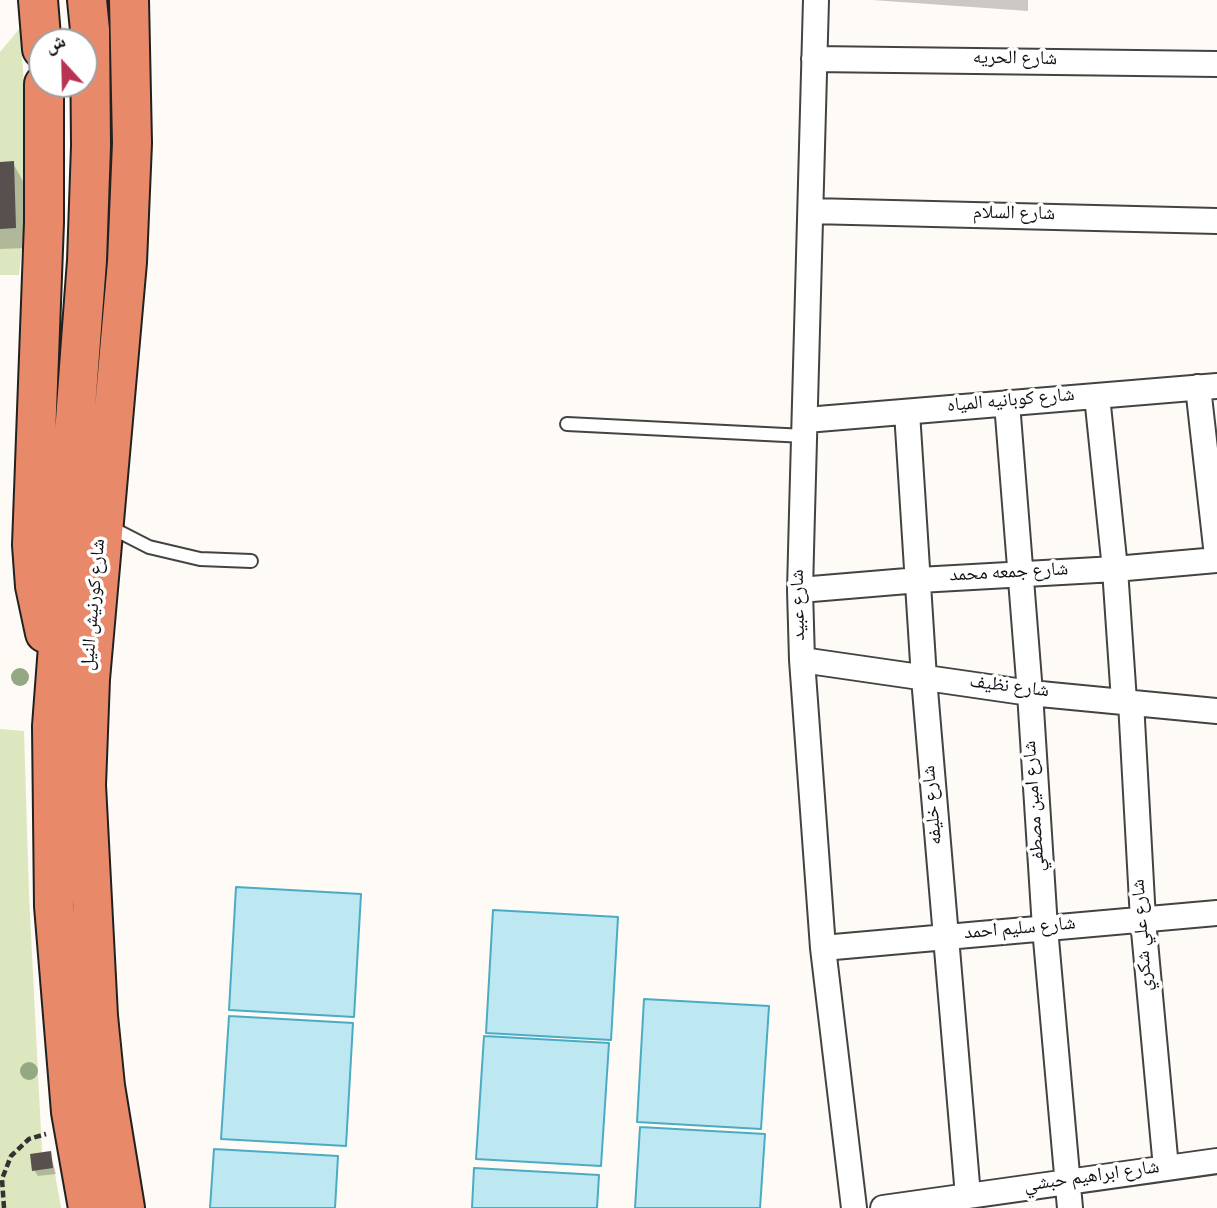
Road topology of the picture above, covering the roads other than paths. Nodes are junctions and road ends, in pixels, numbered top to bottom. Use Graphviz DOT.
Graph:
graph roads {
  1 [pos="38,0"];
  2 [pos="87,0"];
  3 [pos="129,0"];
  4 [pos="816,0"];
  5 [pos="40,28"];
  6 [pos="814,59"];
  7 [pos="1217,64"];
  8 [pos="44,98"];
  9 [pos="811,212"];
  10 [pos="1217,221"];
  11 [pos="1208,386"];
  12 [pos="1097,396"];
  13 [pos="1007,404"];
  14 [pos="907,412"];
  15 [pos="567,424"];
  16 [pos="805,428"];
  17 [pos="103,524"];
  18 [pos="1217,558"];
  19 [pos="251,561"];
  20 [pos="1115,569"];
  21 [pos="1020,575"];
  22 [pos="919,580"];
  23 [pos="800,590"];
  24 [pos="802,660"];
  25 [pos="56,666"];
  26 [pos="924,678"];
  27 [pos="1030,693"];
  28 [pos="1128,701"];
  29 [pos="1217,712"];
  30 [pos="1217,913"];
  31 [pos="1143,920"];
  32 [pos="1045,928"];
  33 [pos="946,937"];
  34 [pos="823,948"];
  35 [pos="1217,1161"];
  36 [pos="1166,1168"];
  37 [pos="1067,1182"];
  38 [pos="968,1196"];
  39 [pos="88,1208"];
  40 [pos="125,1208"];
  41 [pos="854,1208"];
  42 [pos="883,1208"];
  43 [pos="1070,1208"];
  1 -- 5 [label="highway"];
  2 -- 25 [label="highway, شارع كورنيش النيل"];
  3 -- 17 [label="highway, شارع كورنيش النيل"];
  4 -- 6 [label="street, شارع عبيد"];
  6 -- 7 [label="street, شارع الحريه"];
  6 -- 9 [label="street, شارع عبيد"];
  8 -- 25 [label="highway"];
  9 -- 10 [label="street, شارع السلام"];
  9 -- 16 [label="street, شارع عبيد"];
  11 -- 12 [label="street, شارع كوبانيه المياه"];
  11 -- 18 [label="street"];
  12 -- 13 [label="street, شارع كوبانيه المياه"];
  12 -- 20 [label="street, شارع علي شكري"];
  13 -- 14 [label="street, شارع كوبانيه المياه"];
  13 -- 21 [label="street, شارع امين مصطفي"];
  14 -- 16 [label="street, شارع كوبانيه المياه"];
  14 -- 22 [label="street, شارع خليفه"];
  15 -- 16 [label="lane"];
  16 -- 23 [label="street, شارع عبيد"];
  17 -- 19 [label="lane"];
  17 -- 40 [label="highway, شارع كورنيش النيل"];
  18 -- 20 [label="street, شارع جمعه محمد"];
  20 -- 21 [label="street, شارع جمعه محمد"];
  20 -- 28 [label="street, شارع علي شكري"];
  21 -- 22 [label="street, شارع جمعه محمد"];
  21 -- 27 [label="street, شارع امين مصطفي"];
  22 -- 23 [label="street, شارع جمعه محمد"];
  22 -- 26 [label="street, شارع خليفه"];
  23 -- 24 [label="street, شارع عبيد"];
  24 -- 26 [label="street, شارع نظيف"];
  24 -- 34 [label="street, شارع عبيد"];
  25 -- 39 [label="highway, شارع كورنيش النيل"];
  26 -- 27 [label="street, شارع نظيف"];
  26 -- 33 [label="street, شارع خليفه"];
  27 -- 28 [label="street, شارع نظيف"];
  27 -- 32 [label="street, شارع امين مصطفي"];
  28 -- 29 [label="street, شارع نظيف"];
  28 -- 31 [label="street, شارع علي شكري"];
  30 -- 31 [label="street, شارع سليم احمد"];
  31 -- 32 [label="street, شارع سليم احمد"];
  31 -- 36 [label="street, شارع علي شكري"];
  32 -- 33 [label="street, شارع سليم احمد"];
  32 -- 37 [label="street, شارع امين مصطفي"];
  33 -- 34 [label="street, شارع سليم احمد"];
  33 -- 38 [label="street, شارع خليفه"];
  34 -- 41 [label="street, شارع عبيد"];
  35 -- 36 [label="street, شارع ابراهيم حبشي"];
  36 -- 37 [label="street, شارع ابراهيم حبشي"];
  37 -- 38 [label="street, شارع ابراهيم حبشي"];
  37 -- 43 [label="street, شارع امين مصطفي"];
  38 -- 42 [label="street, شارع ابراهيم حبشي"];
}
